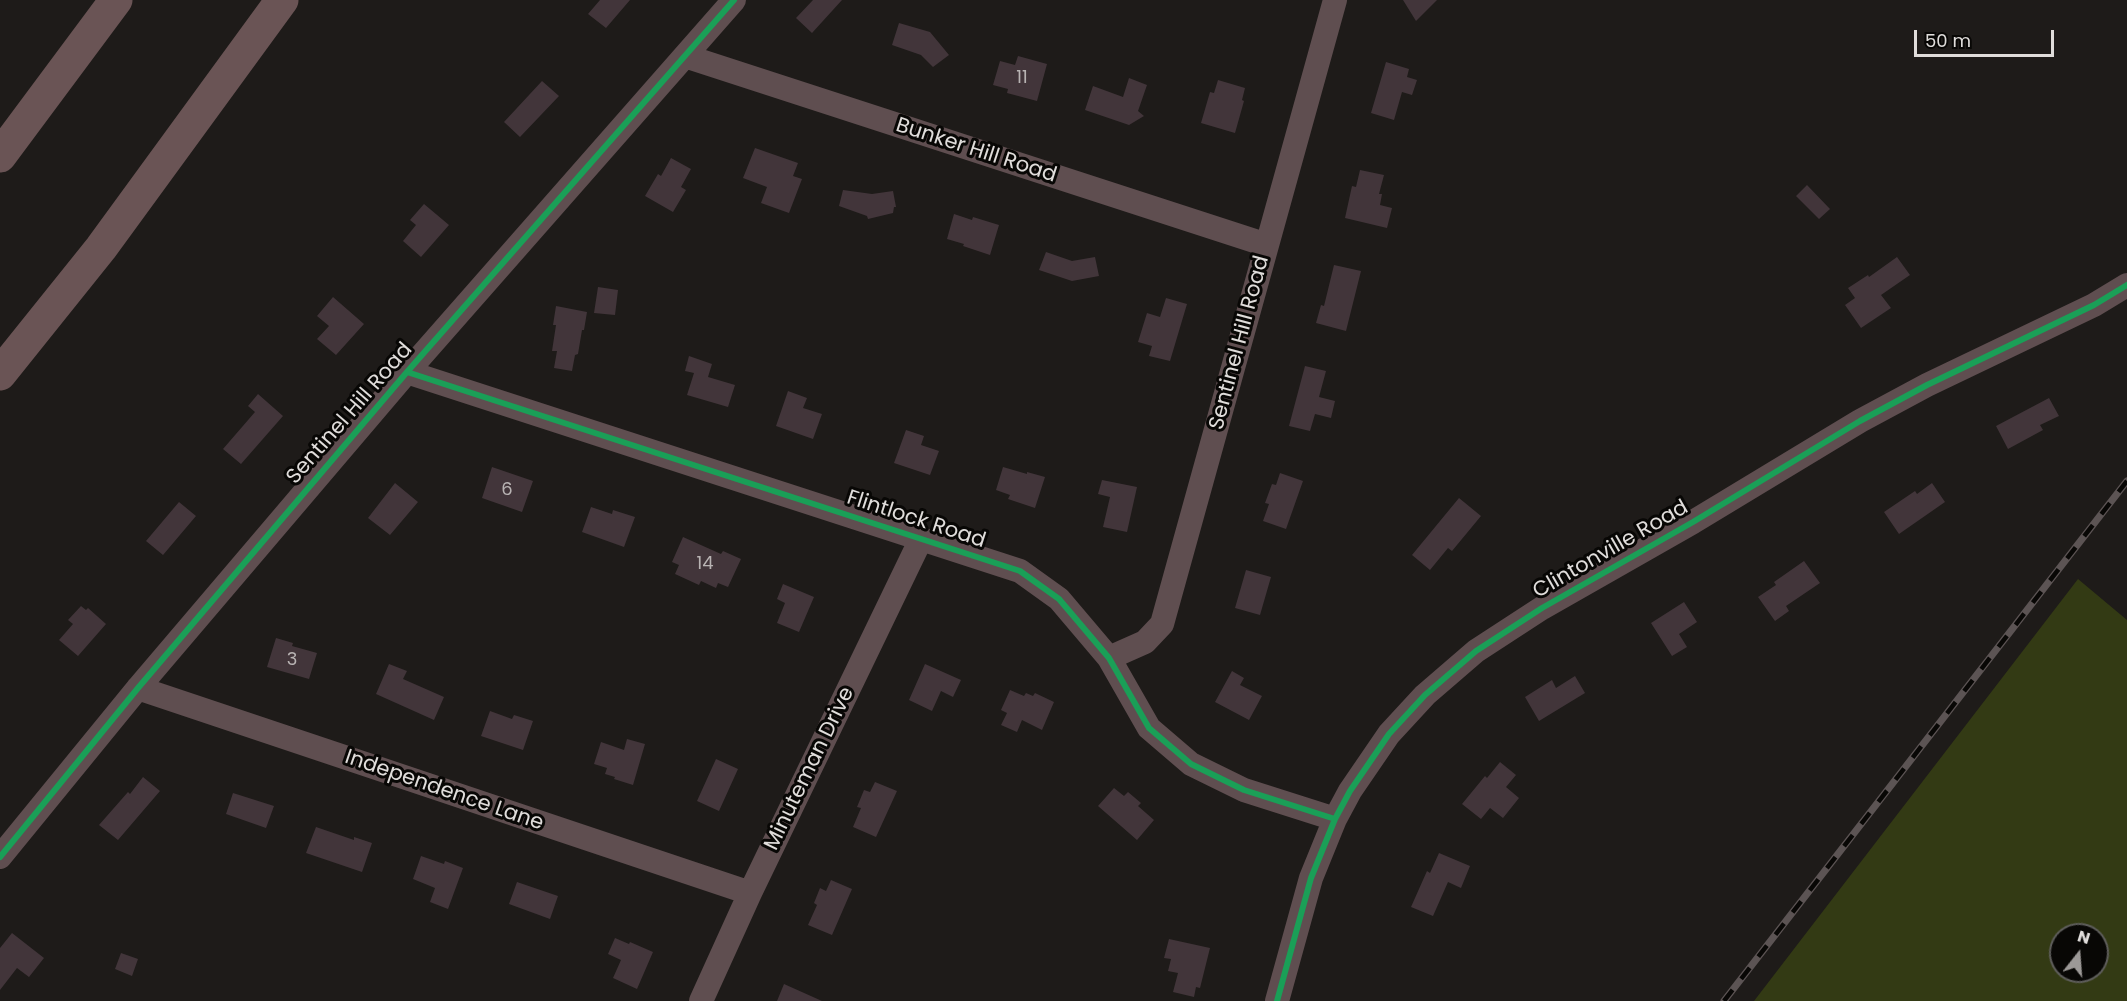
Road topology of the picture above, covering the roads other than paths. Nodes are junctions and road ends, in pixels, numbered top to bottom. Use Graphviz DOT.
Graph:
graph roads {
  1 [pos="116,0"];
  2 [pos="282,0"];
  3 [pos="734,0"];
  4 [pos="1335,0"];
  5 [pos="685,56"];
  6 [pos="0,156"];
  7 [pos="1267,245"];
  8 [pos="2127,285"];
  9 [pos="407,372"];
  10 [pos="0,374"];
  11 [pos="921,538"];
  12 [pos="1109,658"];
  13 [pos="138,688"];
  14 [pos="1335,819"];
  15 [pos="0,857"];
  16 [pos="750,893"];
  17 [pos="701,1001"];
  18 [pos="1277,1001"];
  1 -- 6 [label="highway"];
  2 -- 10 [label="highway"];
  3 -- 5 [label="street, Sentinel Hill Road"];
  4 -- 7 [label="street, Sentinel Hill Road"];
  5 -- 7 [label="street, Bunker Hill Road"];
  5 -- 9 [label="street, Sentinel Hill Road"];
  7 -- 12 [label="street, Sentinel Hill Road"];
  8 -- 14 [label="street, Clintonville Road"];
  9 -- 11 [label="street, Flintlock Road"];
  9 -- 13 [label="street, Sentinel Hill Road"];
  11 -- 12 [label="street, Flintlock Road"];
  11 -- 16 [label="street, Minuteman Drive"];
  12 -- 14 [label="street, Flintlock Road"];
  13 -- 15 [label="street, Sentinel Hill Road"];
  13 -- 16 [label="street, Independence Lane"];
  14 -- 18 [label="street, Clintonville Road"];
  16 -- 17 [label="street, Minuteman Drive"];
}
